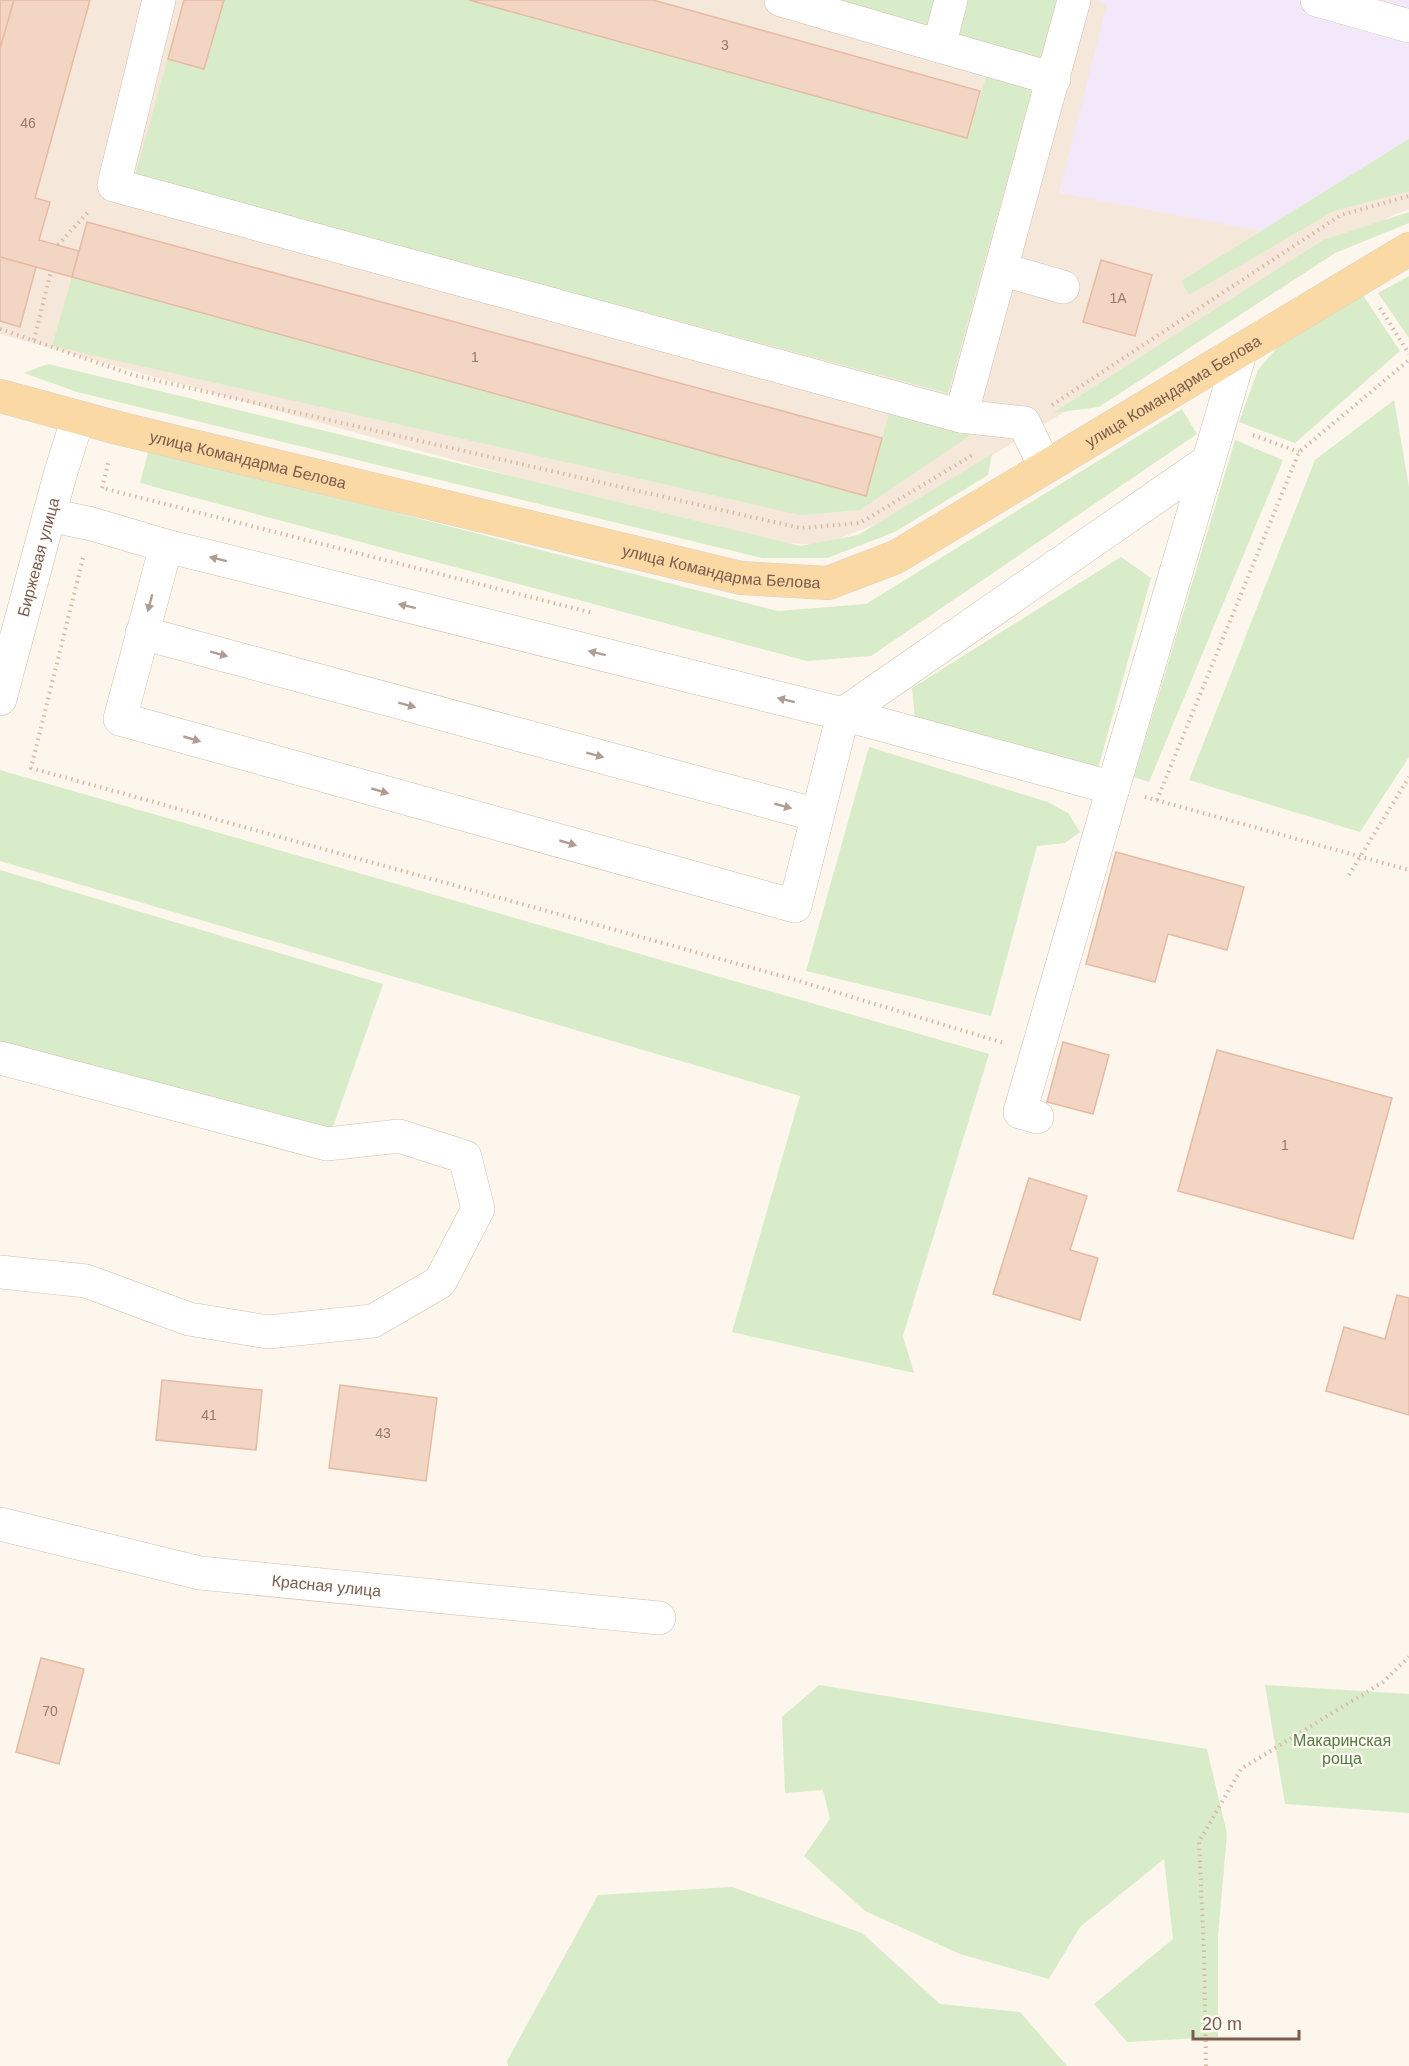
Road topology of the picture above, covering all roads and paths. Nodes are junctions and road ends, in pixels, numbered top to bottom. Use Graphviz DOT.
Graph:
graph roads {
  1 [pos="159,0"];
  2 [pos="781,0"];
  3 [pos="951,0"];
  4 [pos="1074,0"];
  5 [pos="1317,0"];
  6 [pos="1409,26"];
  7 [pos="939,46"];
  8 [pos="1054,79"];
  9 [pos="114,185"];
  10 [pos="1409,196"];
  11 [pos="58,245"];
  12 [pos="1409,249"];
  13 [pos="1001,269"];
  14 [pos="51,271"];
  15 [pos="1063,287"];
  16 [pos="1380,308"];
  17 [pos="0,329"];
  18 [pos="34,340"];
  19 [pos="1242,350"];
  20 [pos="1409,354"];
  21 [pos="1409,360"];
  22 [pos="0,396"];
  23 [pos="961,416"];
  24 [pos="78,418"];
  25 [pos="1024,423"];
  26 [pos="1221,423"];
  27 [pos="1299,452"];
  28 [pos="110,457"];
  29 [pos="1208,461"];
  30 [pos="1046,467"];
  31 [pos="102,488"];
  32 [pos="49,515"];
  33 [pos="166,546"];
  34 [pos="142,633"];
  35 [pos="8,643"];
  36 [pos="0,699"];
  37 [pos="843,714"];
  38 [pos="1409,777"];
  39 [pos="1113,788"];
  40 [pos="1157,800"];
  41 [pos="817,815"];
  42 [pos="1360,857"];
  43 [pos="1409,870"];
  44 [pos="1349,875"];
  45 [pos="797,982"];
  46 [pos="1037,1052"];
  47 [pos="0,1058"];
  48 [pos="1037,1117"];
  49 [pos="0,1272"];
  50 [pos="0,1524"];
  51 [pos="659,1618"];
  52 [pos="1409,1657"];
  53 [pos="1206,2066"];
  1 -- 9 [label="street"];
  2 -- 7 [label="street"];
  3 -- 7 [label="street"];
  4 -- 8 [label="street"];
  5 -- 6 [label="street"];
  7 -- 8 [label="street"];
  8 -- 13 [label="street"];
  9 -- 11 [label="path"];
  9 -- 23 [label="street"];
  10 -- 25 [label="path"];
  12 -- 19 [label="main road, улица Командарма Белова"];
  13 -- 15 [label="street"];
  13 -- 23 [label="street"];
  14 -- 18 [label="path"];
  16 -- 20 [label="path"];
  17 -- 18 [label="path"];
  18 -- 25 [label="path"];
  19 -- 26 [label="street"];
  19 -- 30 [label="main road, улица Командарма Белова"];
  21 -- 27 [label="path"];
  22 -- 24 [label="main road, улица Командарма Белова"];
  23 -- 25 [label="street"];
  24 -- 30 [label="main road, улица Командарма Белова"];
  24 -- 32 [label="street, Биржевая улица"];
  25 -- 30 [label="street"];
  26 -- 27 [label="path"];
  26 -- 29 [label="street"];
  27 -- 40 [label="path"];
  28 -- 31 [label="path"];
  29 -- 37 [label="street"];
  29 -- 39 [label="street"];
  32 -- 33 [label="street"];
  32 -- 35 [label="street, Биржевая улица"];
  33 -- 34 [label="street, one-way"];
  37 -- 33 [label="street, one-way"];
  34 -- 41 [label="street, one-way"];
  34 -- 41 [label="street, one-way"];
  35 -- 36 [label="street, Биржевая улица"];
  37 -- 39 [label="street"];
  37 -- 41 [label="street"];
  38 -- 42 [label="path"];
  39 -- 40 [label="path"];
  39 -- 46 [label="street"];
  40 -- 42 [label="path"];
  42 -- 43 [label="path"];
  42 -- 44 [label="path"];
  45 -- 46 [label="path"];
  46 -- 48 [label="street"];
  47 -- 49 [label="street"];
  50 -- 51 [label="street, Красная улица"];
  52 -- 53 [label="path"];
}
